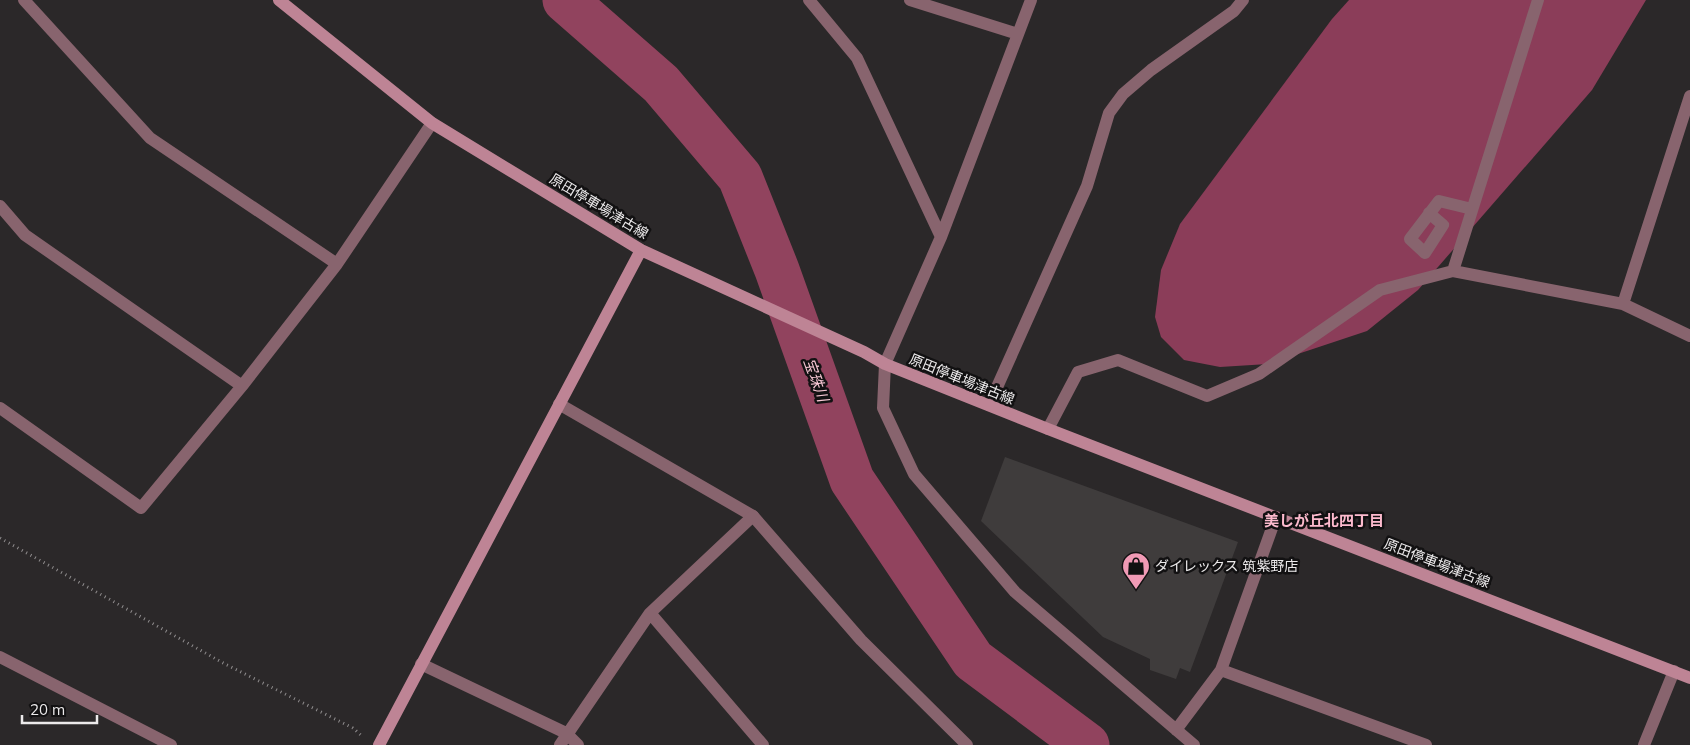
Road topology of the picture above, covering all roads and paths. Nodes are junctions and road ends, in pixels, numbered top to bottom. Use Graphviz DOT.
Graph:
graph roads {
  1 [pos="24,0"];
  2 [pos="280,0"];
  3 [pos="809,0"];
  4 [pos="910,0"];
  5 [pos="1031,0"];
  6 [pos="1244,0"];
  7 [pos="1538,0"];
  8 [pos="1018,34"];
  9 [pos="1690,96"];
  10 [pos="432,123"];
  11 [pos="0,206"];
  12 [pos="1472,209"];
  13 [pos="1429,213"];
  14 [pos="941,237"];
  15 [pos="641,250"];
  16 [pos="337,264"];
  17 [pos="1453,271"];
  18 [pos="1623,304"];
  19 [pos="1690,336"];
  20 [pos="885,364"];
  21 [pos="242,386"];
  22 [pos="559,404"];
  23 [pos="989,405"];
  24 [pos="0,408"];
  25 [pos="1048,429"];
  26 [pos="754,516"];
  27 [pos="1276,517"];
  28 [pos="0,538"];
  29 [pos="650,613"];
  30 [pos="0,657"];
  31 [pos="421,664"];
  32 [pos="1222,670"];
  33 [pos="1674,671"];
  34 [pos="1690,678"];
  35 [pos="1176,730"];
  36 [pos="566,733"];
  37 [pos="365,739"];
  38 [pos="171,745"];
  39 [pos="379,745"];
  40 [pos="560,745"];
  41 [pos="578,745"];
  42 [pos="763,745"];
  43 [pos="967,745"];
  44 [pos="1194,745"];
  45 [pos="1426,745"];
  46 [pos="1644,745"];
  1 -- 16 [label="street"];
  2 -- 10 [label="main road, 原田停車場津古線"];
  3 -- 14 [label="street"];
  4 -- 8 [label="street"];
  5 -- 8 [label="street"];
  6 -- 23 [label="street"];
  7 -- 12 [label="street"];
  8 -- 14 [label="street"];
  9 -- 18 [label="street"];
  10 -- 15 [label="main road, 原田停車場津古線"];
  10 -- 16 [label="street"];
  11 -- 21 [label="street"];
  12 -- 13 [label="street"];
  12 -- 17 [label="street"];
  14 -- 20 [label="street"];
  15 -- 20 [label="main road, 原田停車場津古線"];
  15 -- 22 [label="main road"];
  16 -- 21 [label="street"];
  17 -- 18 [label="street"];
  17 -- 25 [label="street"];
  18 -- 19 [label="street"];
  20 -- 23 [label="main road, 原田停車場津古線"];
  20 -- 35 [label="street"];
  21 -- 24 [label="street"];
  22 -- 26 [label="street"];
  22 -- 31 [label="main road"];
  23 -- 25 [label="main road, 原田停車場津古線"];
  25 -- 27 [label="main road, 原田停車場津古線"];
  26 -- 29 [label="street"];
  26 -- 43 [label="street"];
  27 -- 32 [label="street"];
  27 -- 33 [label="main road, 原田停車場津古線"];
  28 -- 37 [label="path"];
  29 -- 36 [label="street"];
  29 -- 42 [label="street"];
  30 -- 38 [label="street"];
  31 -- 36 [label="street"];
  31 -- 39 [label="main road"];
  32 -- 35 [label="street"];
  32 -- 45 [label="street"];
  33 -- 34 [label="main road, 原田停車場津古線"];
  33 -- 46 [label="street"];
  35 -- 44 [label="street"];
  36 -- 40 [label="street"];
  36 -- 41 [label="street"];
}
